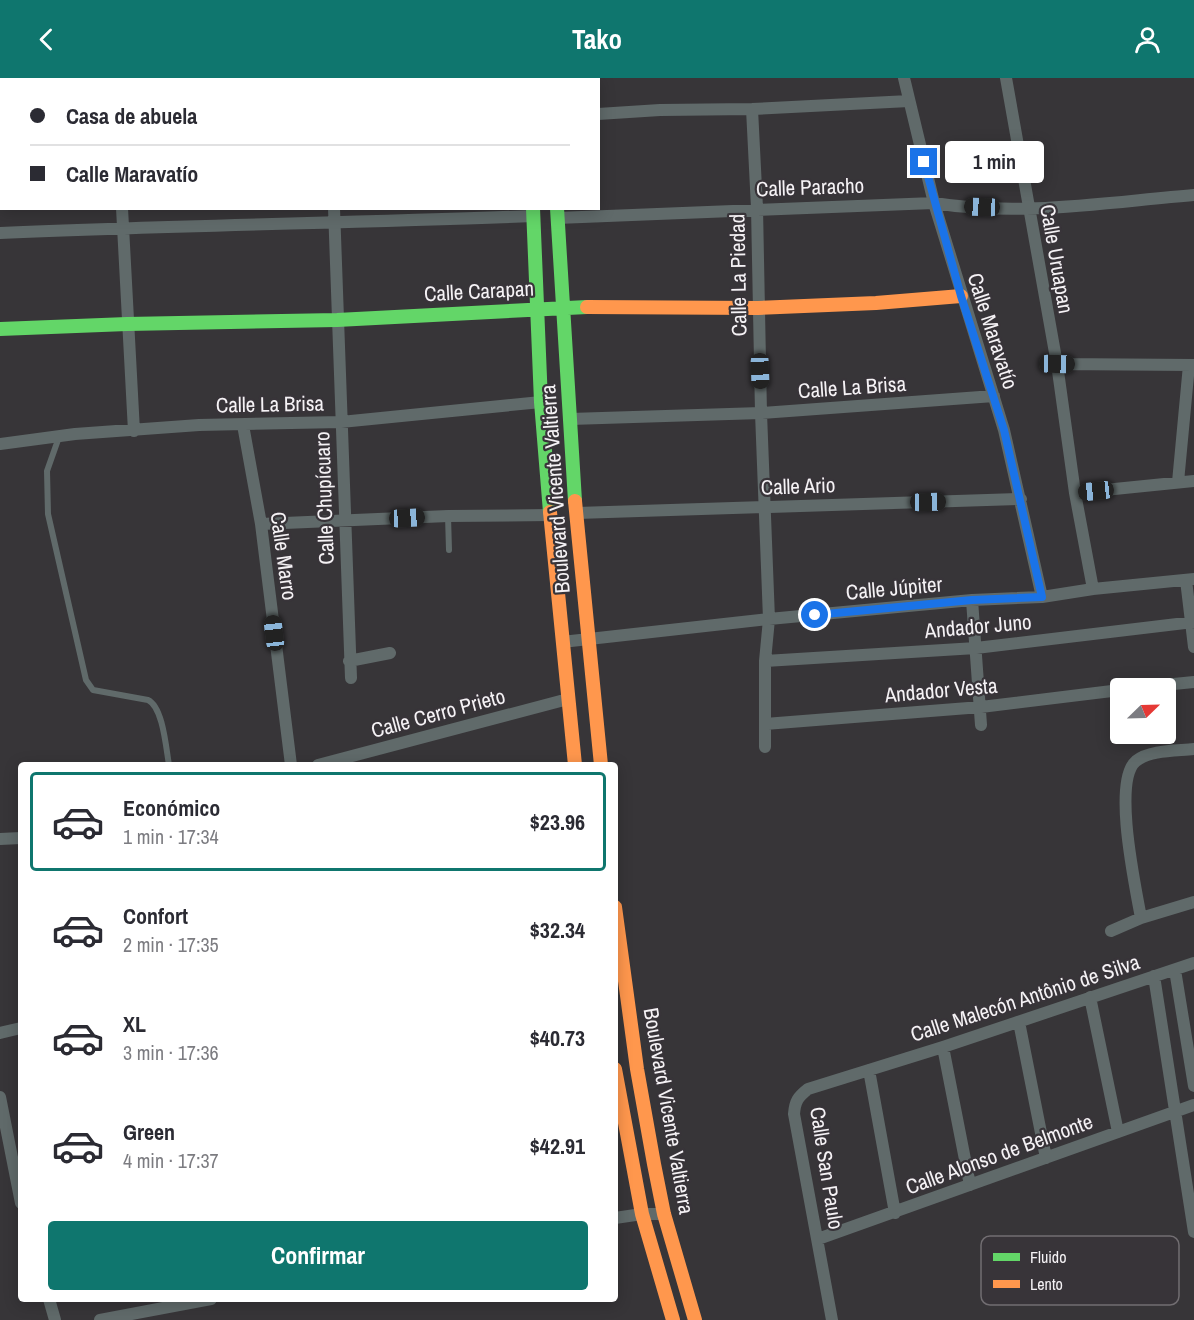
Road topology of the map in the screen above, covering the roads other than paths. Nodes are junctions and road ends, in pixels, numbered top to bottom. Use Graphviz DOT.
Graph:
graph roads {
  1 [pos="904,78"];
  2 [pos="1005,78"];
  3 [pos="909,101"];
  4 [pos="752,109"];
  5 [pos="600,114"];
  6 [pos="1194,195"];
  7 [pos="934,203"];
  8 [pos="757,208"];
  9 [pos="1029,209"];
  10 [pos="122,210"];
  11 [pos="334,210"];
  12 [pos="533,212"];
  13 [pos="557,213"];
  14 [pos="334,224"];
  15 [pos="122,228"];
  16 [pos="0,233"];
  17 [pos="961,296"];
  18 [pos="562,308"];
  19 [pos="758,308"];
  20 [pos="536,309"];
  21 [pos="337,320"];
  22 [pos="127,324"];
  23 [pos="0,329"];
  24 [pos="1057,364"];
  25 [pos="1192,365"];
  26 [pos="994,396"];
  27 [pos="541,402"];
  28 [pos="761,413"];
  29 [pos="570,419"];
  30 [pos="341,422"];
  31 [pos="243,425"];
  32 [pos="134,430"];
  33 [pos="60,436"];
  34 [pos="0,444"];
  35 [pos="1194,481"];
  36 [pos="1178,482"];
  37 [pos="1075,493"];
  38 [pos="1021,499"];
  39 [pos="765,507"];
  40 [pos="577,513"];
  41 [pos="550,515"];
  42 [pos="448,516"];
  43 [pos="346,521"];
  44 [pos="261,524"];
  45 [pos="449,550"];
  46 [pos="1190,579"];
  47 [pos="1093,589"];
  48 [pos="1042,597"];
  49 [pos="972,600"];
  50 [pos="769,619"];
  51 [pos="1192,623"];
  52 [pos="589,640"];
  53 [pos="562,642"];
  54 [pos="1194,647"];
  55 [pos="976,648"];
  56 [pos="390,653"];
  57 [pos="349,661"];
  58 [pos="765,661"];
  59 [pos="351,678"];
  60 [pos="1194,682"];
  61 [pos="1176,684"];
  62 [pos="1110,691"];
  63 [pos="568,699"];
  64 [pos="981,707"];
  65 [pos="765,724"];
  66 [pos="981,725"];
  67 [pos="765,747"];
  68 [pos="1194,749"];
  69 [pos="168,762"];
  70 [pos="291,762"];
  71 [pos="329,762"];
  72 [pos="575,762"];
  73 [pos="602,762"];
  74 [pos="18,838"];
  75 [pos="0,839"];
  76 [pos="1194,902"];
  77 [pos="1141,918"];
  78 [pos="618,929"];
  79 [pos="1111,931"];
  80 [pos="1194,963"];
  81 [pos="1175,970"];
  82 [pos="1154,976"];
  83 [pos="1090,997"];
  84 [pos="1019,1022"];
  85 [pos="18,1029"];
  86 [pos="0,1033"];
  87 [pos="943,1047"];
  88 [pos="869,1070"];
  89 [pos="618,1085"];
  90 [pos="1194,1086"];
  91 [pos="0,1097"];
  92 [pos="1194,1105"];
  93 [pos="1176,1112"];
  94 [pos="1118,1132"];
  95 [pos="1046,1158"];
  96 [pos="970,1185"];
  97 [pos="18,1188"];
  98 [pos="895,1213"];
  99 [pos="642,1214"];
  100 [pos="664,1214"];
  101 [pos="618,1218"];
  102 [pos="1194,1232"];
  103 [pos="818,1239"];
  104 [pos="50,1302"];
  105 [pos="195,1302"];
  106 [pos="55,1320"];
  107 [pos="100,1320"];
  108 [pos="673,1320"];
  109 [pos="695,1320"];
  110 [pos="832,1320"];
  1 -- 3 [label="street, Calle Maravatío"];
  2 -- 9 [label="street, Calle Uruapan"];
  3 -- 4 [label="street"];
  3 -- 7 [label="street, Calle Maravatío"];
  4 -- 5 [label="street"];
  4 -- 8 [label="street, Calle La Piedad"];
  6 -- 9 [label="street, Calle Paracho"];
  7 -- 8 [label="street, Calle Paracho"];
  7 -- 9 [label="street, Calle Paracho"];
  7 -- 17 [label="street, Calle Maravatío"];
  8 -- 13 [label="street, Calle Paracho"];
  8 -- 19 [label="street, Calle La Piedad"];
  9 -- 24 [label="street, Calle Uruapan"];
  10 -- 15 [label="street"];
  11 -- 14 [label="street, Calle Chupícuaro"];
  12 -- 14 [label="street"];
  12 -- 20 [label="main road, Boulevard Vicente Valtierra"];
  13 -- 18 [label="main road, Boulevard Vicente Valtierra"];
  14 -- 15 [label="street"];
  14 -- 21 [label="street, Calle Chupícuaro"];
  15 -- 16 [label="street"];
  15 -- 22 [label="street"];
  17 -- 19 [label="main road, Calle Carapan"];
  17 -- 26 [label="street, Calle Maravatío"];
  18 -- 19 [label="main road, Calle Carapan"];
  18 -- 20 [label="main road, Calle Carapan"];
  18 -- 29 [label="main road, Boulevard Vicente Valtierra"];
  19 -- 28 [label="street, Calle La Piedad"];
  20 -- 21 [label="main road, Calle Carapan"];
  20 -- 27 [label="main road, Boulevard Vicente Valtierra"];
  21 -- 22 [label="main road, Calle Carapan"];
  21 -- 30 [label="street, Calle Chupícuaro"];
  22 -- 23 [label="main road, Calle Carapan"];
  22 -- 32 [label="street"];
  24 -- 25 [label="street"];
  24 -- 37 [label="street, Calle Uruapan"];
  25 -- 36 [label="street"];
  26 -- 28 [label="street, Calle La Brisa"];
  26 -- 38 [label="street, Calle Maravatío"];
  27 -- 30 [label="street, Calle La Brisa"];
  27 -- 41 [label="main road, Boulevard Vicente Valtierra"];
  28 -- 29 [label="street, Calle La Brisa"];
  28 -- 39 [label="street, Calle La Piedad"];
  29 -- 40 [label="main road, Boulevard Vicente Valtierra"];
  30 -- 31 [label="street, Calle La Brisa"];
  30 -- 43 [label="street, Calle Chupícuaro"];
  31 -- 32 [label="street, Calle La Brisa"];
  31 -- 44 [label="street, Calle Marro"];
  32 -- 33 [label="street, Calle La Brisa"];
  33 -- 34 [label="street, Calle La Brisa"];
  33 -- 69 [label="lane"];
  35 -- 36 [label="street"];
  36 -- 37 [label="street"];
  37 -- 47 [label="street, Calle Uruapan"];
  38 -- 39 [label="street, Calle Ario"];
  38 -- 48 [label="street, Calle Maravatío"];
  39 -- 40 [label="street, Calle Ario"];
  39 -- 50 [label="street, Calle La Piedad"];
  40 -- 52 [label="main road, Boulevard Vicente Valtierra"];
  41 -- 42 [label="street"];
  41 -- 53 [label="main road, Boulevard Vicente Valtierra"];
  42 -- 43 [label="street"];
  42 -- 45 [label="lane"];
  43 -- 44 [label="street"];
  43 -- 57 [label="street, Calle Chupícuaro"];
  44 -- 70 [label="street, Calle Marro"];
  46 -- 47 [label="street, Calle Júpiter"];
  46 -- 51 [label="street"];
  47 -- 48 [label="street, Calle Júpiter"];
  48 -- 49 [label="street, Calle Júpiter"];
  49 -- 50 [label="street, Calle Júpiter"];
  49 -- 55 [label="street"];
  50 -- 52 [label="street, Calle Júpiter"];
  50 -- 58 [label="street, Calle La Piedad"];
  51 -- 54 [label="street"];
  51 -- 55 [label="street, Andador Juno"];
  52 -- 53 [label="street, Calle Júpiter"];
  52 -- 73 [label="main road, Boulevard Vicente Valtierra"];
  53 -- 63 [label="main road, Boulevard Vicente Valtierra"];
  55 -- 58 [label="street, Andador Juno"];
  55 -- 64 [label="street"];
  56 -- 57 [label="street"];
  57 -- 59 [label="street, Calle Chupícuaro"];
  58 -- 65 [label="street, Calle La Piedad"];
  60 -- 61 [label="street"];
  62 -- 64 [label="street, Andador Vesta"];
  63 -- 71 [label="street, Calle Cerro Prieto"];
  63 -- 72 [label="main road, Boulevard Vicente Valtierra"];
  64 -- 65 [label="street, Andador Vesta"];
  64 -- 66 [label="street"];
  65 -- 67 [label="street, Calle La Piedad"];
  68 -- 77 [label="street"];
  74 -- 75 [label="street"];
  76 -- 77 [label="street"];
  77 -- 79 [label="street"];
  78 -- 100 [label="main road, Boulevard Vicente Valtierra"];
  80 -- 81 [label="street, Calle Malecón Antônio de Silva"];
  81 -- 82 [label="street, Calle Malecón Antônio de Silva"];
  81 -- 90 [label="street"];
  82 -- 83 [label="street, Calle Malecón Antônio de Silva"];
  82 -- 93 [label="street"];
  83 -- 84 [label="street, Calle Malecón Antônio de Silva"];
  83 -- 94 [label="street"];
  84 -- 87 [label="street, Calle Malecón Antônio de Silva"];
  84 -- 95 [label="street"];
  85 -- 86 [label="street"];
  87 -- 88 [label="street, Calle Malecón Antônio de Silva"];
  87 -- 96 [label="street"];
  88 -- 98 [label="street"];
  88 -- 103 [label="street, Calle San Paulo"];
  89 -- 99 [label="main road, Boulevard Vicente Valtierra"];
  91 -- 97 [label="street"];
  92 -- 93 [label="street, Calle Alonso de Belmonte"];
  93 -- 94 [label="street, Calle Alonso de Belmonte"];
  93 -- 102 [label="street"];
  94 -- 95 [label="street, Calle Alonso de Belmonte"];
  95 -- 96 [label="street, Calle Alonso de Belmonte"];
  96 -- 98 [label="street, Calle Alonso de Belmonte"];
  98 -- 103 [label="street, Calle Alonso de Belmonte"];
  99 -- 100 [label="street"];
  99 -- 101 [label="street"];
  99 -- 108 [label="main road, Boulevard Vicente Valtierra"];
  100 -- 109 [label="main road, Boulevard Vicente Valtierra"];
  103 -- 110 [label="street, Calle San Paulo"];
  104 -- 106 [label="street"];
  105 -- 107 [label="street"];
}
